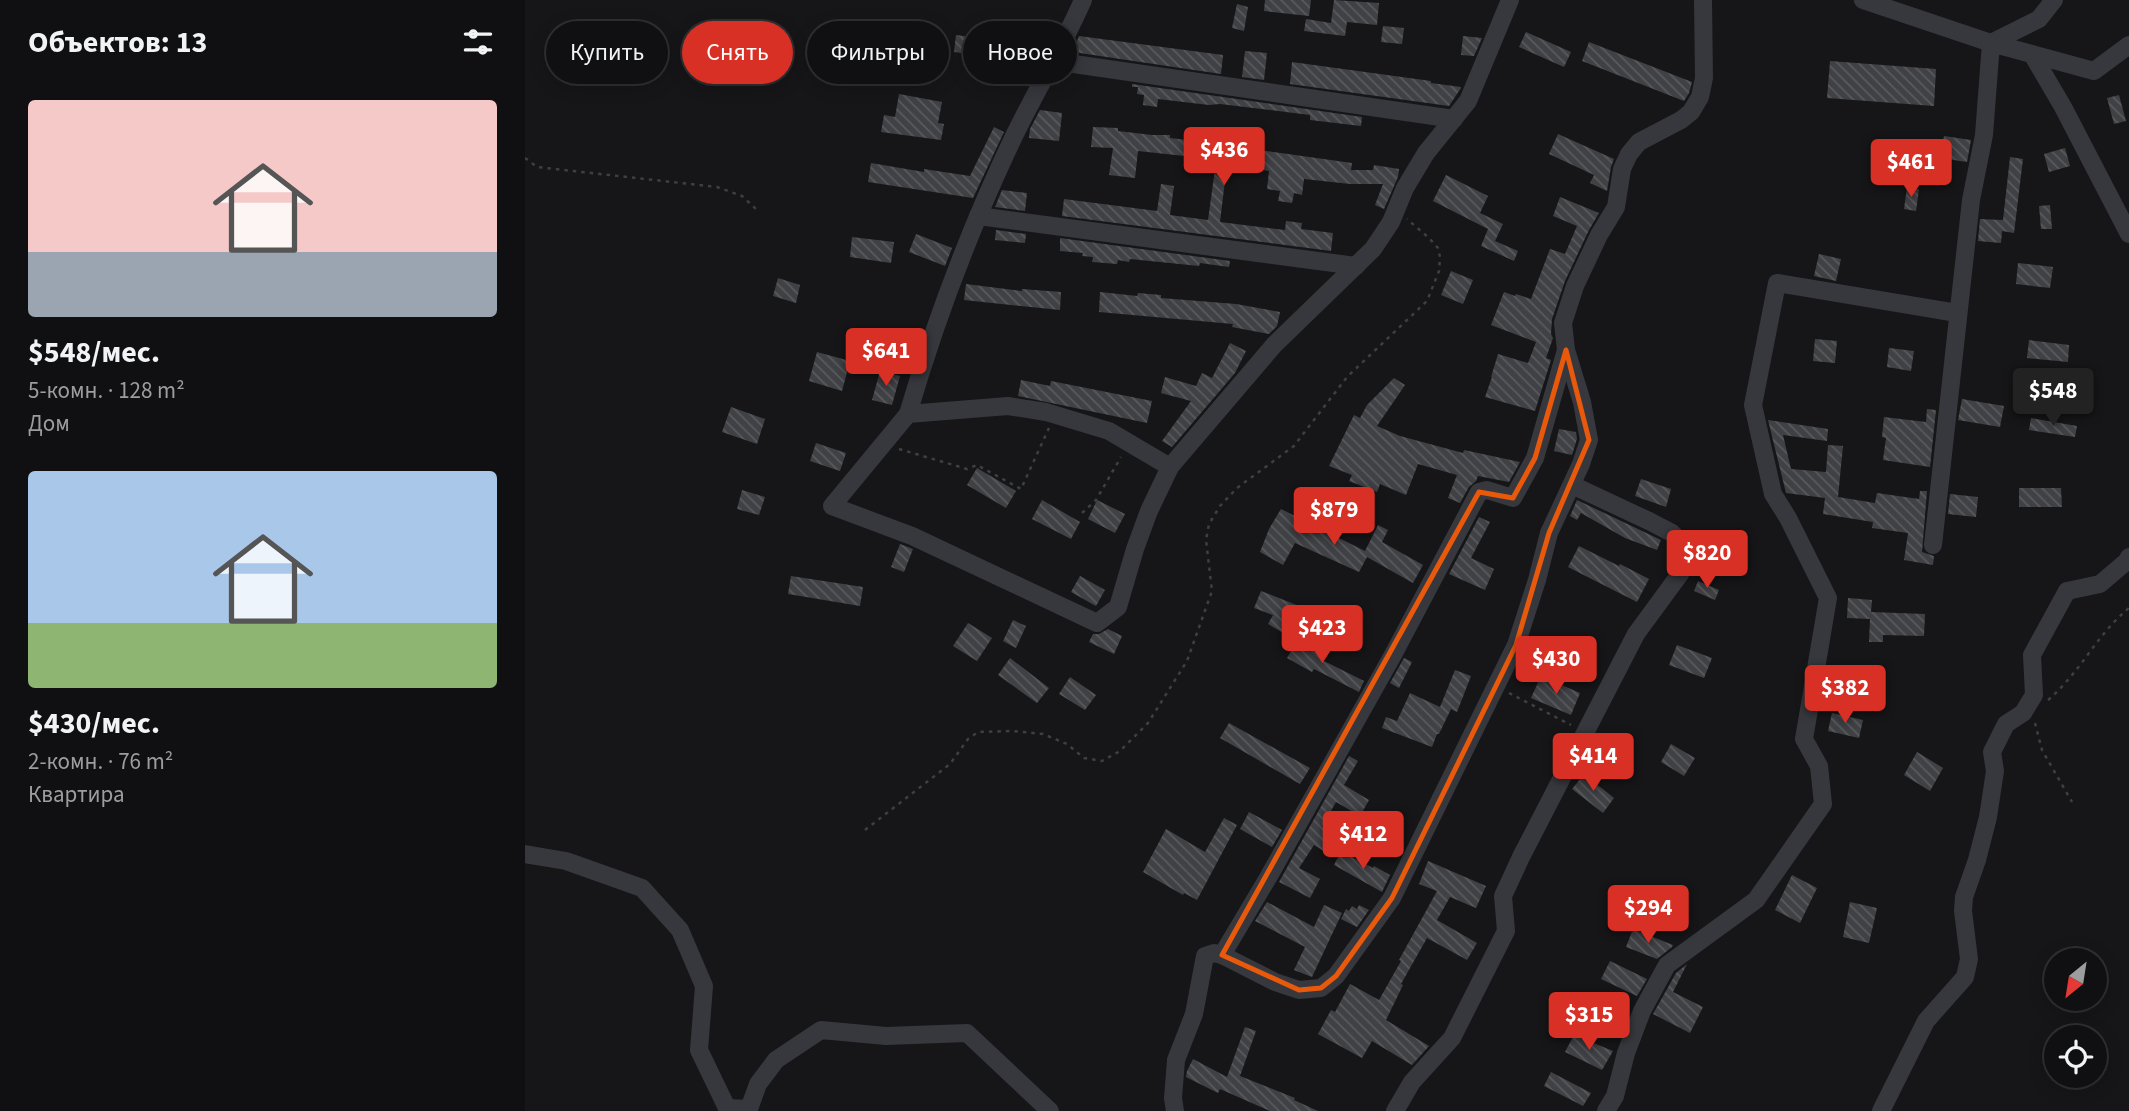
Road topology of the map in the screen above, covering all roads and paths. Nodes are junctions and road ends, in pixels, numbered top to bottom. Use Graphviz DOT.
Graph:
graph roads {
  1 [pos="1083,0"];
  2 [pos="1510,0"];
  3 [pos="1703,0"];
  4 [pos="1863,0"];
  5 [pos="2054,0"];
  6 [pos="1073,21"];
  7 [pos="1991,43"];
  8 [pos="2129,45"];
  9 [pos="2032,54"];
  10 [pos="1077,64"];
  11 [pos="1041,84"];
  12 [pos="1454,118"];
  13 [pos="525,158"];
  14 [pos="1399,201"];
  15 [pos="756,209"];
  16 [pos="978,216"];
  17 [pos="2129,234"];
  18 [pos="1356,266"];
  19 [pos="1957,313"];
  20 [pos="1566,350"];
  21 [pos="908,414"];
  22 [pos="1055,415"];
  23 [pos="1129,442"];
  24 [pos="884,445"];
  25 [pos="1170,467"];
  26 [pos="1572,485"];
  27 [pos="1082,513"];
  28 [pos="1933,545"];
  29 [pos="2129,557"];
  30 [pos="2129,608"];
  31 [pos="1496,688"];
  32 [pos="2029,704"];
  33 [pos="1584,732"];
  34 [pos="2072,802"];
  35 [pos="865,830"];
  36 [pos="525,854"];
  37 [pos="1222,955"];
  38 [pos="1050,1111"];
  39 [pos="1175,1111"];
  40 [pos="1395,1111"];
  41 [pos="1606,1111"];
  42 [pos="1881,1111"];
  1 -- 6 [label="street"];
  2 -- 12 [label="street"];
  3 -- 20 [label="street"];
  4 -- 7 [label="street"];
  5 -- 7 [label="street"];
  7 -- 9 [label="street"];
  7 -- 19 [label="street"];
  8 -- 9 [label="street"];
  9 -- 17 [label="street"];
  10 -- 12 [label="street"];
  11 -- 16 [label="street"];
  12 -- 14 [label="street"];
  13 -- 15 [label="path"];
  14 -- 18 [label="street"];
  14 -- 35 [label="path"];
  16 -- 18 [label="street"];
  16 -- 21 [label="street"];
  18 -- 25 [label="street"];
  19 -- 28 [label="street"];
  19 -- 41 [label="street"];
  20 -- 26 [label="street"];
  20 -- 37 [label="street"];
  21 -- 22 [label="street"];
  21 -- 24 [label="street"];
  22 -- 23 [label="street"];
  22 -- 24 [label="path"];
  23 -- 25 [label="street"];
  23 -- 27 [label="path"];
  24 -- 25 [label="street"];
  26 -- 31 [label="street"];
  26 -- 33 [label="street"];
  29 -- 32 [label="street"];
  30 -- 32 [label="path"];
  31 -- 33 [label="path"];
  31 -- 37 [label="street"];
  32 -- 34 [label="path"];
  32 -- 42 [label="street"];
  33 -- 40 [label="street"];
  36 -- 38 [label="street"];
  37 -- 39 [label="street"];
}
